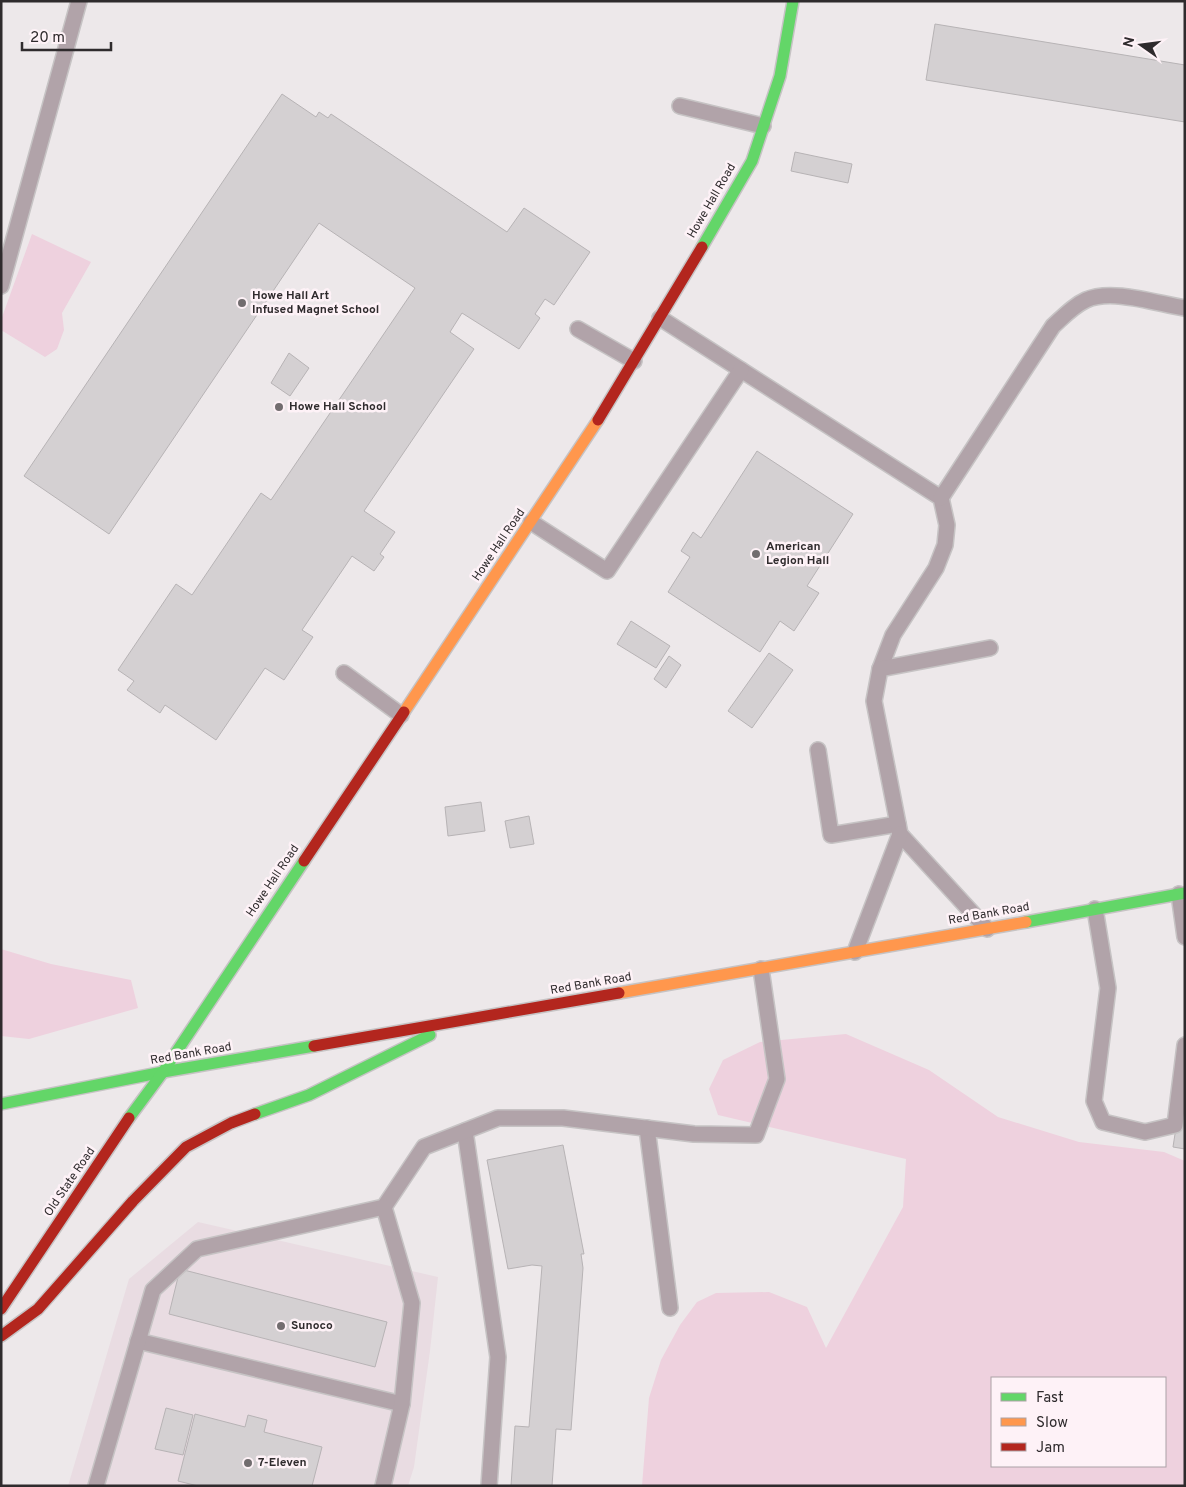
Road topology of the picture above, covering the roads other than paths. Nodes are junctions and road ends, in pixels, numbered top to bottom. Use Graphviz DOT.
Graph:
graph roads {
  1 [pos="79,1"];
  2 [pos="793,1"];
  3 [pos="680,106"];
  4 [pos="763,126"];
  5 [pos="1,286"];
  6 [pos="1185,308"];
  7 [pos="660,318"];
  8 [pos="578,329"];
  9 [pos="634,361"];
  10 [pos="741,370"];
  11 [pos="941,498"];
  12 [pos="531,522"];
  13 [pos="990,648"];
  14 [pos="880,670"];
  15 [pos="344,673"];
  16 [pos="401,715"];
  17 [pos="818,750"];
  18 [pos="899,829"];
  19 [pos="1182,894"];
  20 [pos="1095,910"];
  21 [pos="987,929"];
  22 [pos="1185,936"];
  23 [pos="855,952"];
  24 [pos="762,969"];
  25 [pos="456,1022"];
  26 [pos="1185,1045"];
  27 [pos="163,1072"];
  28 [pos="1,1104"];
  29 [pos="646,1128"];
  30 [pos="465,1131"];
  31 [pos="384,1207"];
  32 [pos="670,1308"];
  33 [pos="1,1309"];
  34 [pos="1,1336"];
  35 [pos="138,1341"];
  36 [pos="402,1404"];
  37 [pos="96,1486"];
  38 [pos="383,1486"];
  39 [pos="489,1486"];
  1 -- 5 [label="lane"];
  2 -- 4 [label="main road, Howe Hall Road"];
  3 -- 4 [label="lane"];
  4 -- 7 [label="main road, Howe Hall Road"];
  6 -- 11 [label="lane"];
  7 -- 9 [label="main road, Howe Hall Road"];
  7 -- 10 [label="lane"];
  8 -- 9 [label="lane"];
  9 -- 12 [label="main road, Howe Hall Road"];
  10 -- 11 [label="lane"];
  10 -- 12 [label="lane"];
  11 -- 14 [label="lane"];
  12 -- 16 [label="main road, Howe Hall Road"];
  13 -- 14 [label="lane"];
  14 -- 18 [label="lane"];
  15 -- 16 [label="lane"];
  16 -- 27 [label="main road, Howe Hall Road"];
  17 -- 18 [label="lane"];
  18 -- 21 [label="lane"];
  18 -- 23 [label="lane"];
  19 -- 20 [label="main road, Red Bank Road"];
  19 -- 22 [label="lane"];
  20 -- 21 [label="main road, Red Bank Road"];
  20 -- 26 [label="lane"];
  21 -- 23 [label="main road, Red Bank Road"];
  23 -- 24 [label="main road, Red Bank Road"];
  24 -- 25 [label="main road, Red Bank Road"];
  24 -- 29 [label="lane"];
  25 -- 27 [label="main road, Red Bank Road"];
  25 -- 34 [label="main road"];
  27 -- 28 [label="main road, Red Bank Road"];
  27 -- 33 [label="main road, Old State Road"];
  29 -- 30 [label="lane"];
  29 -- 32 [label="lane"];
  30 -- 31 [label="lane"];
  30 -- 39 [label="lane"];
  31 -- 35 [label="lane"];
  31 -- 36 [label="lane"];
  35 -- 36 [label="lane"];
  35 -- 37 [label="lane"];
  36 -- 38 [label="lane"];
}
